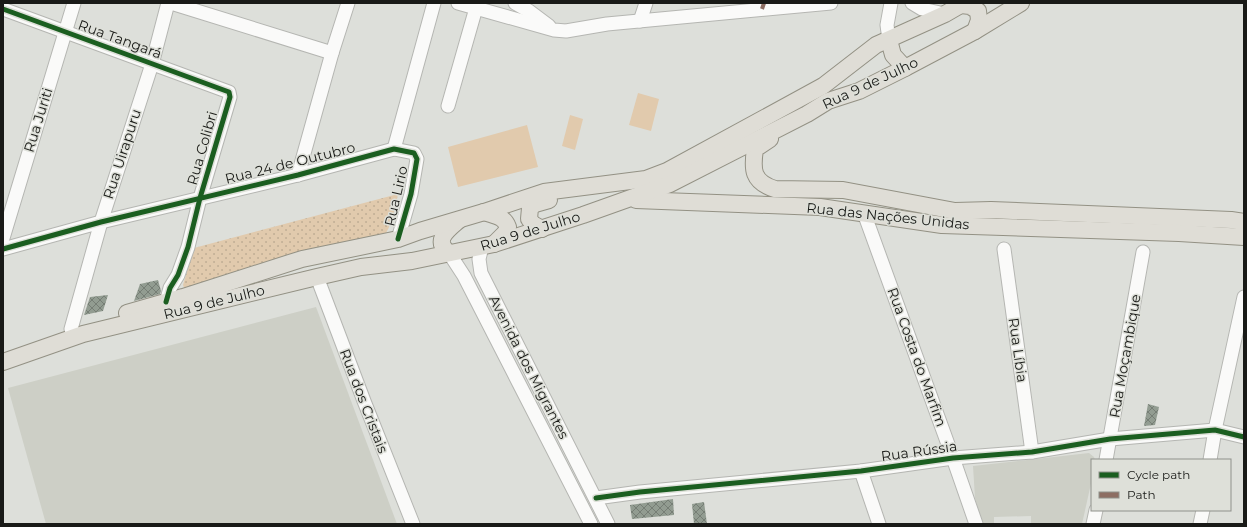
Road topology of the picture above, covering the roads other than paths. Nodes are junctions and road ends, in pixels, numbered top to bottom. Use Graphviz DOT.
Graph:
graph roads {
  1 [pos="74,3"];
  2 [pos="170,3"];
  3 [pos="348,3"];
  4 [pos="434,3"];
  5 [pos="515,3"];
  6 [pos="646,3"];
  7 [pos="831,3"];
  8 [pos="891,3"];
  9 [pos="912,3"];
  10 [pos="1021,3"];
  11 [pos="962,4"];
  12 [pos="466,5"];
  13 [pos="763,6"];
  14 [pos="3,9"];
  15 [pos="529,12"];
  16 [pos="945,14"];
  17 [pos="640,21"];
  18 [pos="975,31"];
  19 [pos="64,32"];
  20 [pos="889,40"];
  21 [pos="332,53"];
  22 [pos="152,64"];
  23 [pos="905,68"];
  24 [pos="229,92"];
  25 [pos="448,106"];
  26 [pos="807,114"];
  27 [pos="394,149"];
  28 [pos="417,159"];
  29 [pos="298,175"];
  30 [pos="646,179"];
  31 [pos="200,198"];
  32 [pos="628,200"];
  33 [pos="484,212"];
  34 [pos="864,213"];
  35 [pos="463,218"];
  36 [pos="100,222"];
  37 [pos="1244,222"];
  38 [pos="542,229"];
  39 [pos="1244,237"];
  40 [pos="3,238"];
  41 [pos="398,238"];
  42 [pos="367,246"];
  43 [pos="488,246"];
  44 [pos="3,249"];
  45 [pos="1004,249"];
  46 [pos="1143,252"];
  47 [pos="449,253"];
  48 [pos="178,275"];
  49 [pos="317,277"];
  50 [pos="1244,297"];
  51 [pos="166,302"];
  52 [pos="186,303"];
  53 [pos="71,329"];
  54 [pos="3,350"];
  55 [pos="3,362"];
  56 [pos="542,428"];
  57 [pos="1215,430"];
  58 [pos="1244,436"];
  59 [pos="1110,439"];
  60 [pos="1032,452"];
  61 [pos="953,458"];
  62 [pos="1106,459"];
  63 [pos="1210,459"];
  64 [pos="860,471"];
  65 [pos="589,485"];
  66 [pos="596,498"];
  67 [pos="1096,511"];
  68 [pos="1203,511"];
  69 [pos="413,524"];
  70 [pos="591,524"];
  71 [pos="608,524"];
  72 [pos="879,524"];
  73 [pos="976,524"];
  74 [pos="1093,524"];
  75 [pos="1200,524"];
  1 -- 19 [label="street, Rua Juriti"];
  2 -- 21 [label="street"];
  2 -- 22 [label="street, Rua Uirapuru"];
  3 -- 21 [label="street"];
  4 -- 27 [label="street"];
  5 -- 15 [label="street"];
  6 -- 17 [label="street"];
  7 -- 13 [label="street"];
  8 -- 20 [label="street"];
  9 -- 16 [label="street"];
  10 -- 18 [label="main road, Rua 9 de Julho"];
  11 -- 16 [label="main road, Rua 9 de Julho"];
  11 -- 18 [label="main road"];
  12 -- 15 [label="street"];
  12 -- 25 [label="street"];
  13 -- 17 [label="street"];
  14 -- 19 [label="street, Rua Tangará"];
  15 -- 17 [label="street"];
  16 -- 20 [label="main road, Rua 9 de Julho"];
  18 -- 23 [label="main road, Rua 9 de Julho"];
  19 -- 22 [label="street, Rua Tangará"];
  19 -- 40 [label="street, Rua Juriti"];
  20 -- 23 [label="main road"];
  20 -- 30 [label="main road, Rua 9 de Julho"];
  21 -- 29 [label="street"];
  22 -- 24 [label="street, Rua Tangará"];
  22 -- 36 [label="street, Rua Uirapuru"];
  23 -- 26 [label="main road, Rua 9 de Julho"];
  24 -- 31 [label="street, Rua Colibri"];
  26 -- 32 [label="main road, Rua 9 de Julho"];
  26 -- 37 [label="main road, Rua das Nações Unidas"];
  27 -- 28 [label="street, Rua 24 de Outubro"];
  27 -- 29 [label="street, Rua 24 de Outubro"];
  28 -- 41 [label="street, Rua Lirio"];
  29 -- 31 [label="street, Rua 24 de Outubro"];
  30 -- 33 [label="main road, Rua 9 de Julho"];
  30 -- 38 [label="main road"];
  31 -- 36 [label="street, Rua 24 de Outubro"];
  31 -- 48 [label="street, Rua Colibri"];
  32 -- 34 [label="main road, Rua das Nações Unidas"];
  32 -- 38 [label="main road, Rua 9 de Julho"];
  33 -- 35 [label="main road, Rua 9 de Julho"];
  33 -- 43 [label="main road"];
  34 -- 39 [label="main road, Rua das Nações Unidas"];
  34 -- 61 [label="street, Rua Costa do Marfim"];
  35 -- 41 [label="main road, Rua 9 de Julho"];
  35 -- 47 [label="main road"];
  36 -- 44 [label="street, Rua 24 de Outubro"];
  36 -- 53 [label="street, Rua Uirapuru"];
  38 -- 43 [label="main road, Rua 9 de Julho"];
  41 -- 42 [label="main road, Rua 9 de Julho"];
  42 -- 49 [label="main road"];
  42 -- 52 [label="main road, Rua 9 de Julho"];
  43 -- 47 [label="main road, Rua 9 de Julho"];
  43 -- 65 [label="street, Avenida dos Migrantes"];
  45 -- 60 [label="street, Rua Líbia"];
  46 -- 59 [label="street, Rua Moçambique"];
  47 -- 49 [label="main road, Rua 9 de Julho"];
  47 -- 56 [label="street, Avenida dos Migrantes"];
  48 -- 51 [label="street, Rua Colibri"];
  48 -- 52 [label="street, Rua Colibri"];
  49 -- 52 [label="main road, Rua 9 de Julho"];
  49 -- 69 [label="street, Rua dos Cristais"];
  50 -- 57 [label="street"];
  51 -- 52 [label="main road, Rua 9 de Julho"];
  51 -- 53 [label="main road, Rua 9 de Julho"];
  52 -- 55 [label="main road, Rua 9 de Julho"];
  53 -- 54 [label="main road, Rua 9 de Julho"];
  56 -- 65 [label="street, Avenida dos Migrantes"];
  56 -- 70 [label="street, Avenida dos Migrantes"];
  57 -- 58 [label="street, Rua Rússia"];
  57 -- 59 [label="street, Rua Rússia"];
  57 -- 63 [label="street"];
  59 -- 60 [label="street, Rua Rússia"];
  59 -- 62 [label="street, Rua Moçambique"];
  60 -- 61 [label="street, Rua Rússia"];
  61 -- 64 [label="street, Rua Rússia"];
  61 -- 73 [label="street, Rua Costa do Marfim"];
  64 -- 66 [label="street, Rua Rússia"];
  64 -- 72 [label="street"];
  65 -- 66 [label="street, Avenida dos Migrantes"];
  66 -- 71 [label="street, Avenida dos Migrantes"];
  67 -- 74 [label="street"];
  68 -- 75 [label="street"];
}
